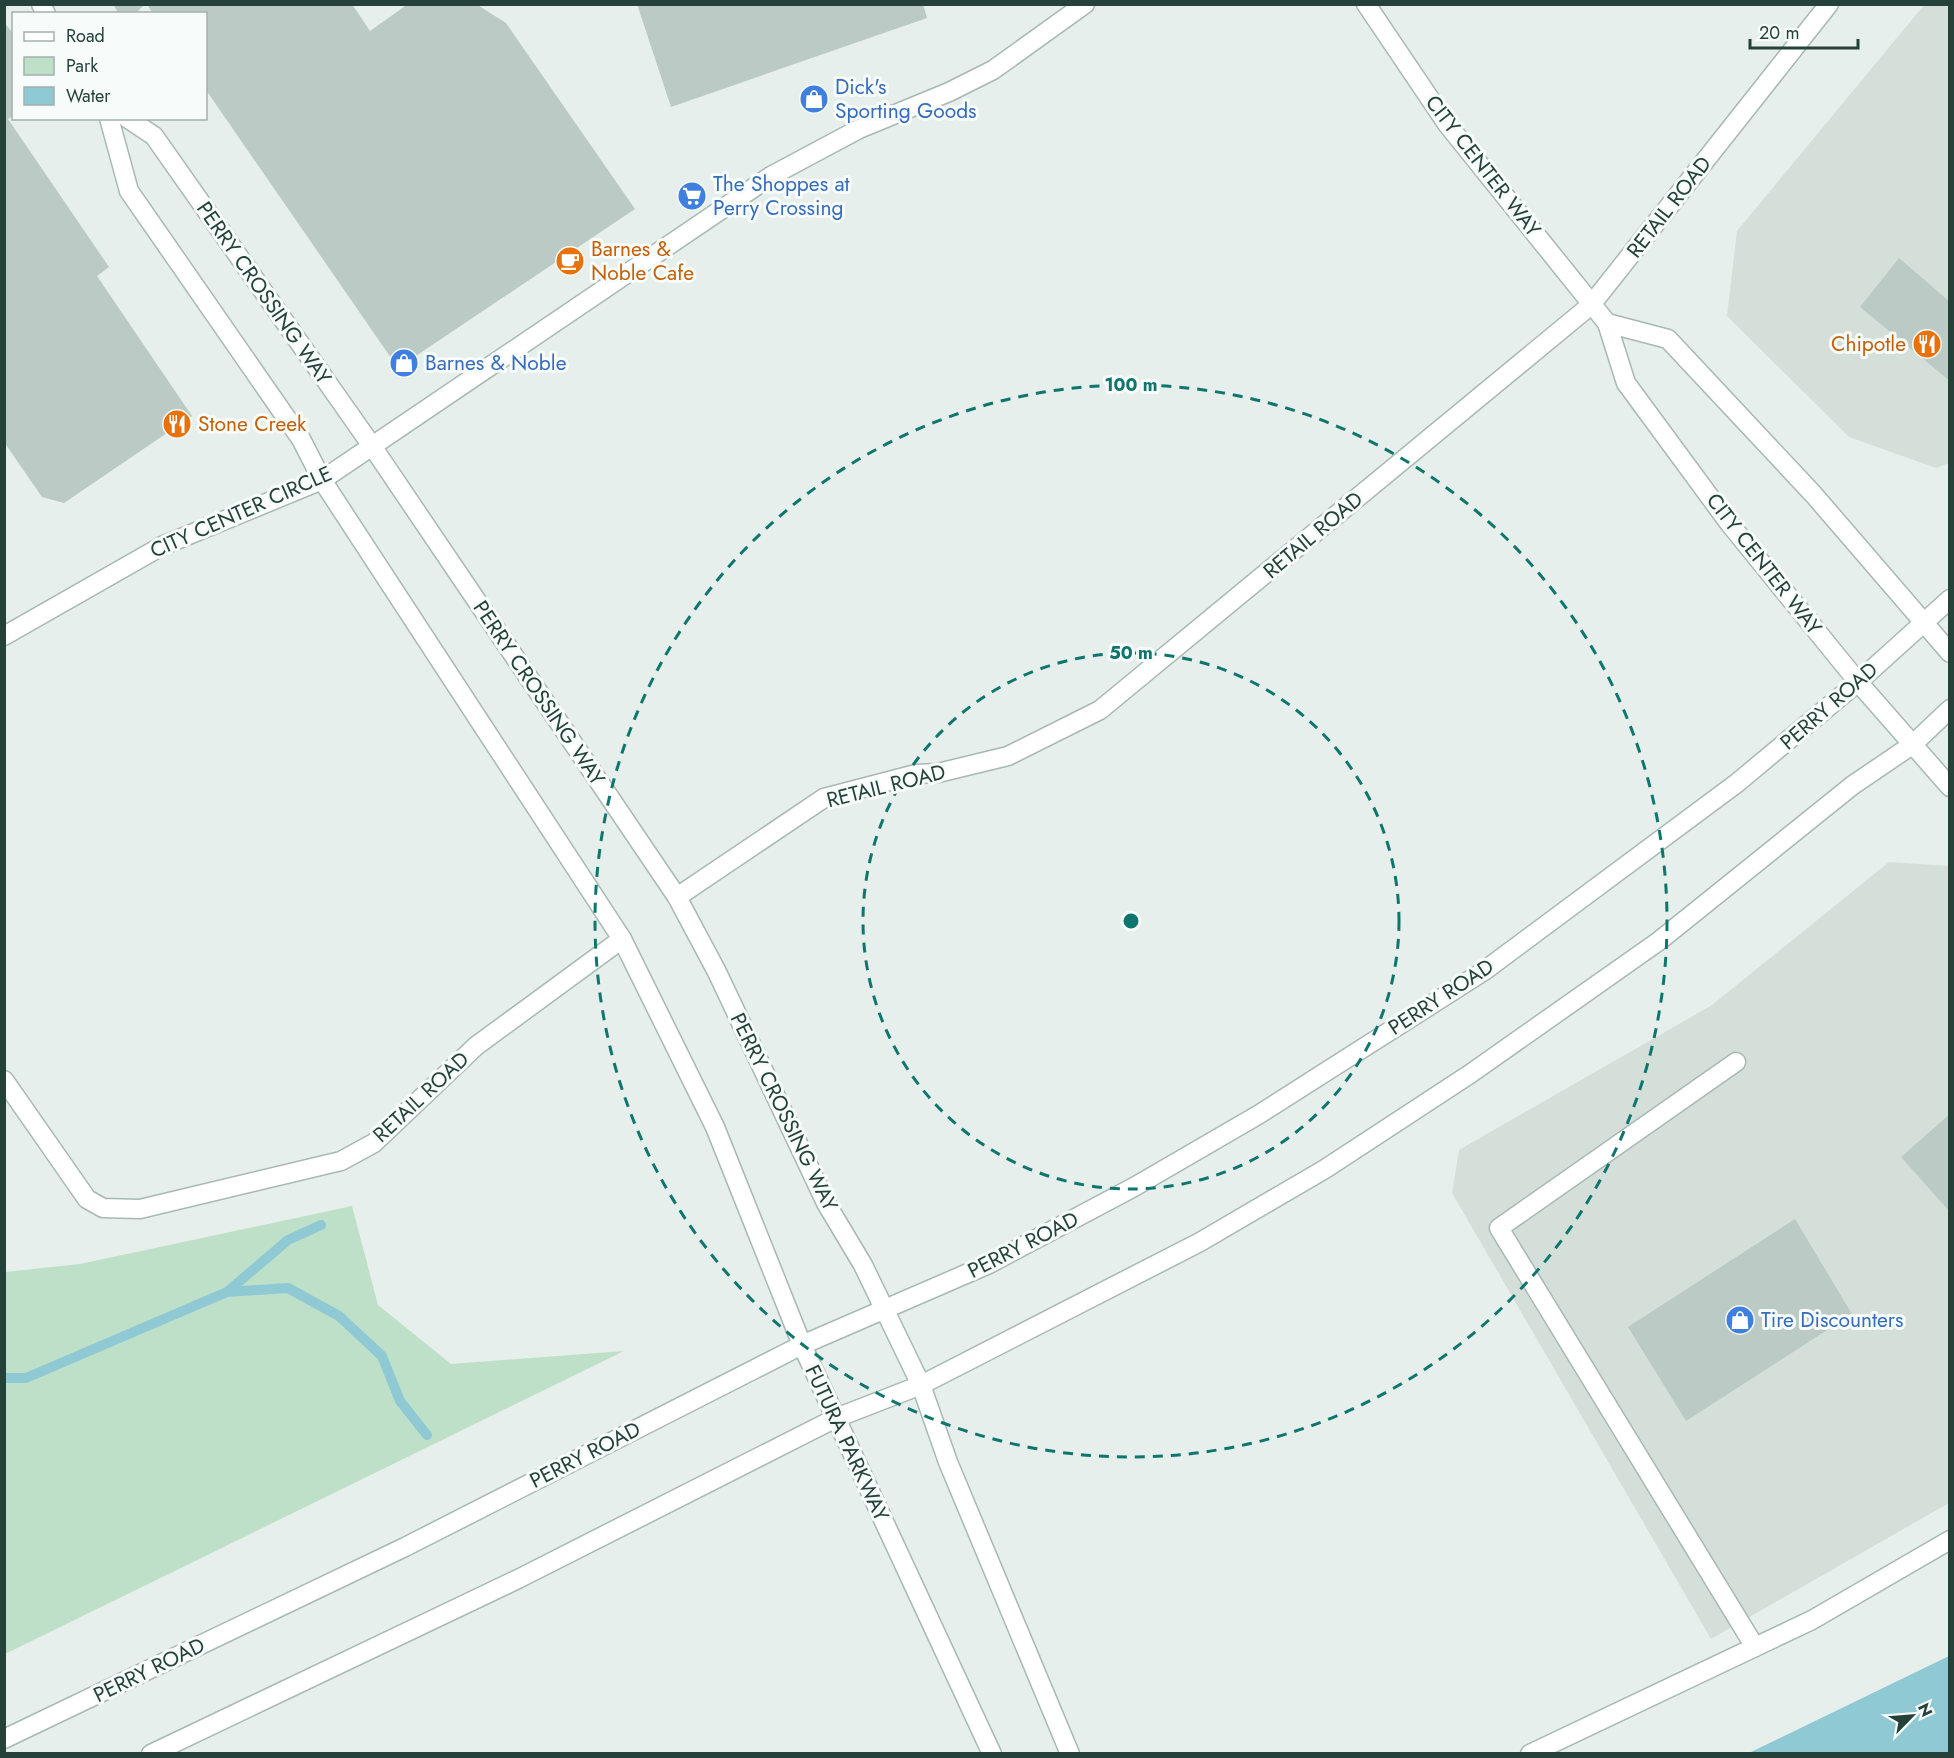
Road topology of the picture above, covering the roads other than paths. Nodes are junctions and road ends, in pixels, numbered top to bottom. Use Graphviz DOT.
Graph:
graph roads {
  1 [pos="1085,4"];
  2 [pos="1366,4"];
  3 [pos="1829,4"];
  4 [pos="110,120"];
  5 [pos="130,120"];
  6 [pos="1591,305"];
  7 [pos="1607,323"];
  8 [pos="372,446"];
  9 [pos="322,480"];
  10 [pos="1950,599"];
  11 [pos="1923,623"];
  12 [pos="4,636"];
  13 [pos="1950,653"];
  14 [pos="1858,682"];
  15 [pos="1950,709"];
  16 [pos="1912,745"];
  17 [pos="1950,787"];
  18 [pos="677,897"];
  19 [pos="622,939"];
  20 [pos="1736,1062"];
  21 [pos="4,1080"];
  22 [pos="885,1311"];
  23 [pos="802,1345"];
  24 [pos="921,1385"];
  25 [pos="836,1418"];
  26 [pos="1950,1540"];
  27 [pos="1755,1647"];
  28 [pos="4,1739"];
  29 [pos="151,1754"];
  30 [pos="992,1754"];
  31 [pos="1070,1754"];
  32 [pos="1530,1754"];
  1 -- 8 [label="street, CITY CENTER CIRCLE"];
  2 -- 6 [label="street, CITY CENTER WAY"];
  3 -- 6 [label="street, RETAIL ROAD"];
  4 -- 9 [label="street"];
  5 -- 8 [label="street, PERRY CROSSING WAY"];
  6 -- 7 [label="street, CITY CENTER WAY"];
  6 -- 18 [label="street, RETAIL ROAD"];
  7 -- 11 [label="street"];
  7 -- 14 [label="street, CITY CENTER WAY"];
  8 -- 9 [label="street, CITY CENTER CIRCLE"];
  8 -- 18 [label="street, PERRY CROSSING WAY"];
  9 -- 12 [label="street, CITY CENTER CIRCLE"];
  9 -- 19 [label="street"];
  10 -- 11 [label="street, PERRY ROAD"];
  11 -- 13 [label="street"];
  11 -- 14 [label="street, PERRY ROAD"];
  14 -- 16 [label="street, CITY CENTER WAY"];
  14 -- 22 [label="street, PERRY ROAD"];
  15 -- 16 [label="street"];
  16 -- 17 [label="street, CITY CENTER WAY"];
  16 -- 24 [label="street"];
  18 -- 22 [label="street, PERRY CROSSING WAY"];
  19 -- 21 [label="street, RETAIL ROAD"];
  19 -- 23 [label="street, FUTURA PARKWAY"];
  20 -- 27 [label="street"];
  22 -- 23 [label="street, PERRY ROAD"];
  22 -- 24 [label="street"];
  23 -- 25 [label="street, FUTURA PARKWAY"];
  23 -- 28 [label="street, PERRY ROAD"];
  24 -- 25 [label="street"];
  24 -- 31 [label="street"];
  25 -- 29 [label="street"];
  25 -- 30 [label="street, FUTURA PARKWAY"];
  26 -- 27 [label="street"];
  27 -- 32 [label="street"];
}
